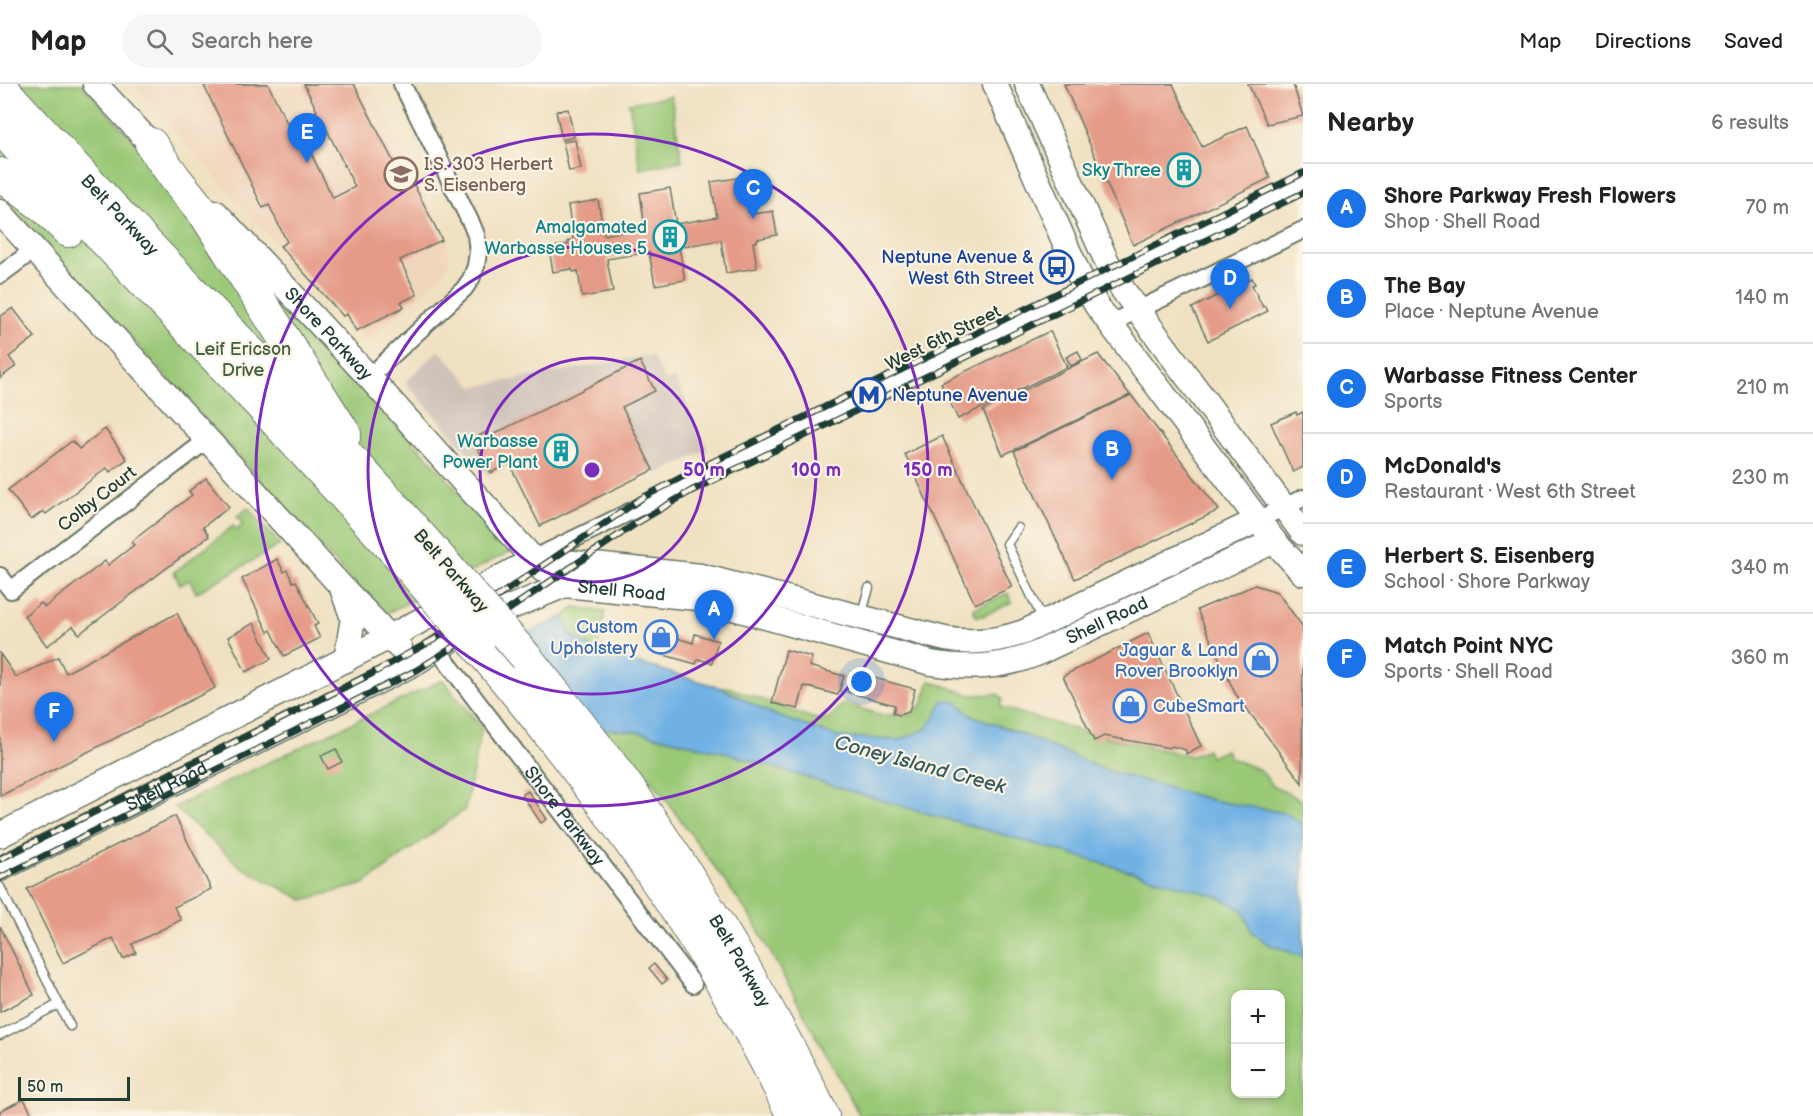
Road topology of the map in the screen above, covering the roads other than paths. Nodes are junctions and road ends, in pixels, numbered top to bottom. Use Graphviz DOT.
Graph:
graph roads {
  1 [pos="95,84"];
  2 [pos="402,84"];
  3 [pos="995,84"];
  4 [pos="1027,84"];
  5 [pos="0,86"];
  6 [pos="0,128"];
  7 [pos="151,144"];
  8 [pos="0,174"];
  9 [pos="1303,184"];
  10 [pos="0,212"];
  11 [pos="1303,230"];
  12 [pos="35,249"];
  13 [pos="0,275"];
  14 [pos="1115,277"];
  15 [pos="1087,290"];
  16 [pos="1136,311"];
  17 [pos="1109,324"];
  18 [pos="200,343"];
  19 [pos="369,377"];
  20 [pos="207,440"];
  21 [pos="388,500"];
  22 [pos="1293,503"];
  23 [pos="1258,520"];
  24 [pos="1018,528"];
  25 [pos="1302,529"];
  26 [pos="1274,541"];
  27 [pos="418,555"];
  28 [pos="535,559"];
  29 [pos="1303,573"];
  30 [pos="0,576"];
  31 [pos="342,586"];
  32 [pos="556,588"];
  33 [pos="869,588"];
  34 [pos="861,617"];
  35 [pos="1045,623"];
  36 [pos="390,637"];
  37 [pos="436,649"];
  38 [pos="345,660"];
  39 [pos="415,663"];
  40 [pos="0,835"];
  41 [pos="0,868"];
  42 [pos="0,887"];
  43 [pos="4,906"];
  44 [pos="693,984"];
  45 [pos="59,1004"];
  46 [pos="70,1026"];
  47 [pos="0,1035"];
  48 [pos="793,1116"];
  49 [pos="823,1116"];
  1 -- 7 [label="main road, Shore Parkway"];
  2 -- 19 [label="street"];
  3 -- 15 [label="main road"];
  4 -- 14 [label="main road"];
  5 -- 21 [label="highway, Belt Parkway"];
  6 -- 18 [label="highway, Belt Parkway"];
  7 -- 19 [label="main road, Shore Parkway"];
  7 -- 21 [label="highway"];
  8 -- 18 [label="highway"];
  9 -- 14 [label="street, West 6th Street"];
  10 -- 12 [label="main road"];
  11 -- 16 [label="street"];
  12 -- 13 [label="street"];
  12 -- 20 [label="main road"];
  14 -- 15 [label="street, West 6th Street"];
  14 -- 16 [label="main road"];
  15 -- 17 [label="main road"];
  15 -- 28 [label="street, West 6th Street"];
  16 -- 17 [label="street"];
  16 -- 22 [label="main road"];
  17 -- 23 [label="main road"];
  18 -- 27 [label="highway, Belt Parkway"];
  19 -- 28 [label="main road, Shore Parkway"];
  20 -- 30 [label="street, Colby Court"];
  20 -- 31 [label="main road"];
  21 -- 27 [label="highway, Belt Parkway"];
  22 -- 23 [label="street"];
  22 -- 25 [label="main road"];
  23 -- 26 [label="main road"];
  23 -- 35 [label="main road, Shell Road"];
  24 -- 35 [label="lane"];
  25 -- 26 [label="street"];
  26 -- 29 [label="main road"];
  26 -- 32 [label="main road, Shell Road"];
  27 -- 48 [label="highway, Belt Parkway, bridge"];
  27 -- 49 [label="highway, Belt Parkway, bridge"];
  28 -- 32 [label="main road, Shore Parkway"];
  28 -- 34 [label="main road, Shell Road"];
  28 -- 36 [label="main road, Shell Road"];
  31 -- 36 [label="main road"];
  31 -- 38 [label="main road"];
  32 -- 37 [label="main road, Shell Road"];
  33 -- 34 [label="lane"];
  34 -- 35 [label="main road, Shell Road"];
  36 -- 38 [label="main road, Shell Road"];
  36 -- 39 [label="main road"];
  37 -- 39 [label="main road, Shell Road"];
  37 -- 44 [label="street, Shore Parkway"];
  38 -- 40 [label="main road, Shell Road"];
  39 -- 41 [label="main road, Shell Road"];
  42 -- 43 [label="lane"];
  43 -- 45 [label="lane"];
  45 -- 46 [label="lane"];
  45 -- 47 [label="lane"];
}
